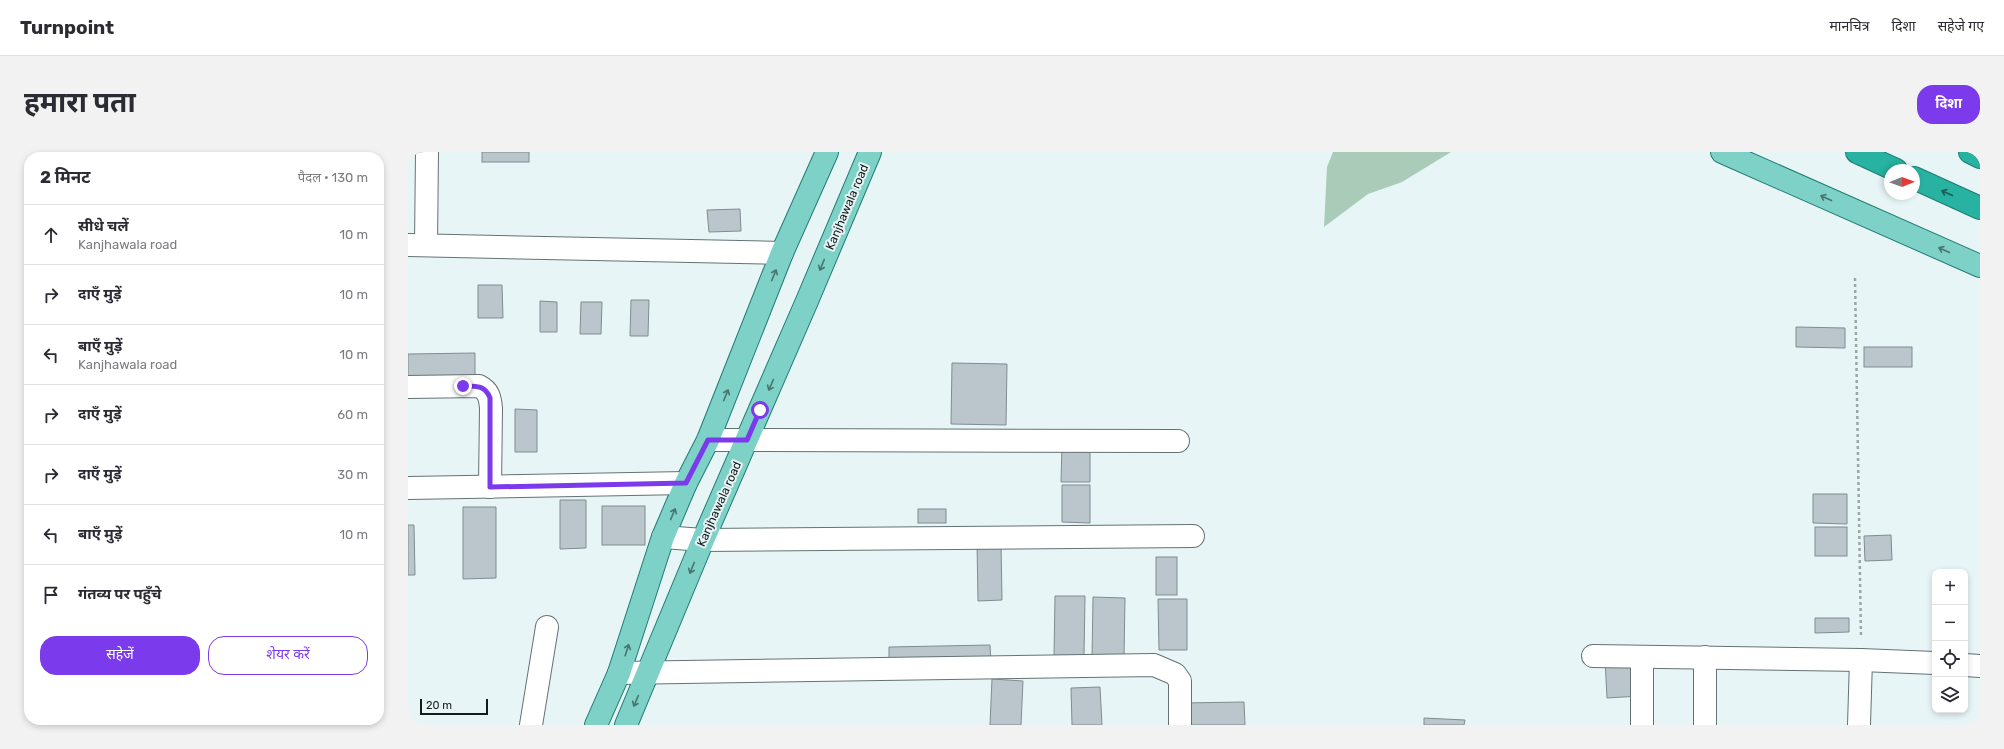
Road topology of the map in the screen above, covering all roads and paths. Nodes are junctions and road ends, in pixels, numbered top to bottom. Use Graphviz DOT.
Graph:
graph roads {
  1 [pos="427,152"];
  2 [pos="826,152"];
  3 [pos="870,152"];
  4 [pos="1722,152"];
  5 [pos="1857,152"];
  6 [pos="1970,152"];
  7 [pos="1980,157"];
  8 [pos="1884,164"];
  9 [pos="1920,181"];
  10 [pos="1980,208"];
  11 [pos="417,245"];
  12 [pos="782,253"];
  13 [pos="1980,266"];
  14 [pos="1855,278"];
  15 [pos="408,387"];
  16 [pos="708,440"];
  17 [pos="747,440"];
  18 [pos="1178,441"];
  19 [pos="686,483"];
  20 [pos="490,487"];
  21 [pos="408,488"];
  22 [pos="1193,536"];
  23 [pos="663,537"];
  24 [pos="702,540"];
  25 [pos="547,627"];
  26 [pos="1593,656"];
  27 [pos="1642,657"];
  28 [pos="1705,657"];
  29 [pos="1861,660"];
  30 [pos="1932,663"];
  31 [pos="1968,665"];
  32 [pos="1980,666"];
  33 [pos="619,673"];
  34 [pos="648,674"];
  35 [pos="531,725"];
  36 [pos="596,725"];
  37 [pos="626,725"];
  38 [pos="1180,725"];
  39 [pos="1642,725"];
  40 [pos="1704,725"];
  41 [pos="1860,725"];
  1 -- 11 [label="street"];
  2 -- 12 [label="main road"];
  3 -- 17 [label="main road, Kanjhawala road, one-way"];
  13 -- 4 [label="main road, one-way"];
  5 -- 8 [label="highway"];
  6 -- 7 [label="highway"];
  10 -- 9 [label="highway, one-way"];
  11 -- 12 [label="street"];
  16 -- 12 [label="main road, one-way"];
  14 -- 29 [label="path"];
  15 -- 20 [label="street"];
  16 -- 17 [label="street"];
  16 -- 19 [label="main road"];
  17 -- 18 [label="street"];
  17 -- 24 [label="main road, Kanjhawala road"];
  19 -- 20 [label="street"];
  23 -- 19 [label="main road, one-way"];
  20 -- 21 [label="street"];
  22 -- 24 [label="street"];
  23 -- 24 [label="street"];
  33 -- 23 [label="main road, one-way"];
  24 -- 34 [label="main road, Kanjhawala road, one-way"];
  25 -- 35 [label="street"];
  26 -- 27 [label="street"];
  27 -- 28 [label="street"];
  27 -- 39 [label="street"];
  28 -- 29 [label="street"];
  28 -- 40 [label="street"];
  29 -- 30 [label="street"];
  29 -- 41 [label="street"];
  31 -- 32 [label="street"];
  33 -- 34 [label="street"];
  33 -- 36 [label="main road"];
  34 -- 37 [label="main road, Kanjhawala road, one-way"];
  34 -- 38 [label="street"];
}
